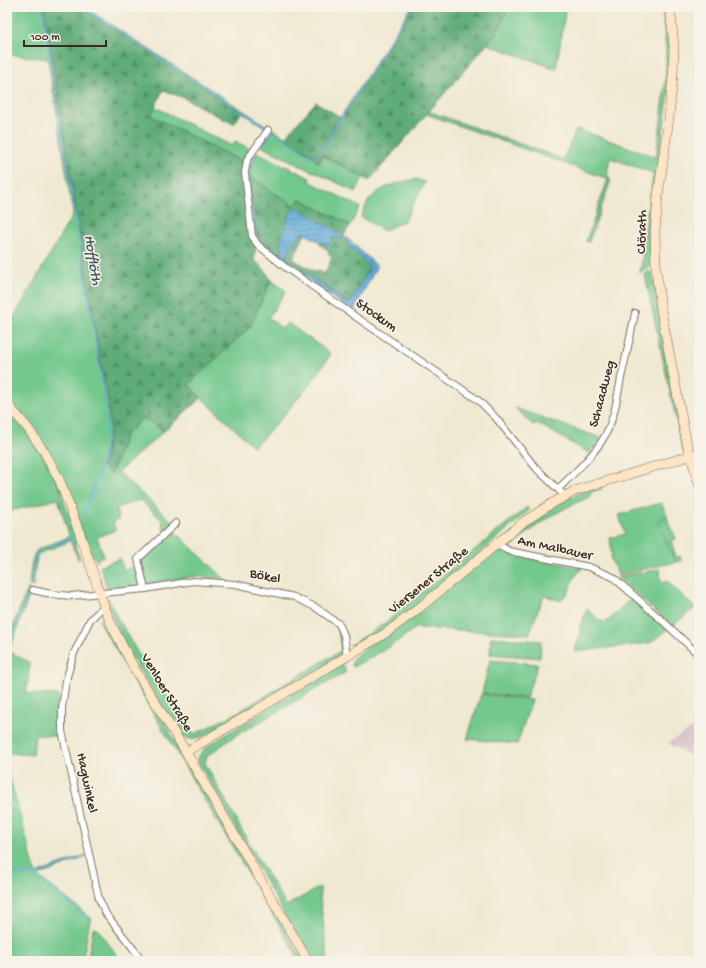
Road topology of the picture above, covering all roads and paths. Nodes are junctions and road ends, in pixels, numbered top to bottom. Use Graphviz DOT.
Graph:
graph roads {
  1 [pos="670,7"];
  2 [pos="268,130"];
  3 [pos="635,312"];
  4 [pos="7,404"];
  5 [pos="695,454"];
  6 [pos="699,484"];
  7 [pos="558,489"];
  8 [pos="565,496"];
  9 [pos="176,524"];
  10 [pos="498,542"];
  11 [pos="145,589"];
  12 [pos="33,590"];
  13 [pos="99,594"];
  14 [pos="104,606"];
  15 [pos="699,655"];
  16 [pos="347,657"];
  17 [pos="186,752"];
  18 [pos="143,961"];
  19 [pos="308,961"];
  1 -- 5 [label="main road, Clörath"];
  2 -- 7 [label="street, Stockum"];
  3 -- 7 [label="street, Schaadweg"];
  4 -- 13 [label="main road, Venloer Straße"];
  5 -- 6 [label="main road, Clörath"];
  5 -- 8 [label="main road, Viersener Straße"];
  7 -- 8 [label="street, Stockum"];
  8 -- 10 [label="main road, Viersener Straße"];
  9 -- 11 [label="street"];
  10 -- 15 [label="street, Am Malbauer"];
  10 -- 16 [label="main road, Viersener Straße"];
  11 -- 13 [label="street, Bökel"];
  11 -- 16 [label="street, Bökel"];
  12 -- 13 [label="street, Bökel"];
  13 -- 14 [label="main road, Venloer Straße"];
  14 -- 17 [label="main road, Venloer Straße"];
  14 -- 18 [label="street, Hagwinkel"];
  16 -- 17 [label="main road, Viersener Straße"];
  17 -- 19 [label="main road, Venloer Straße"];
}
